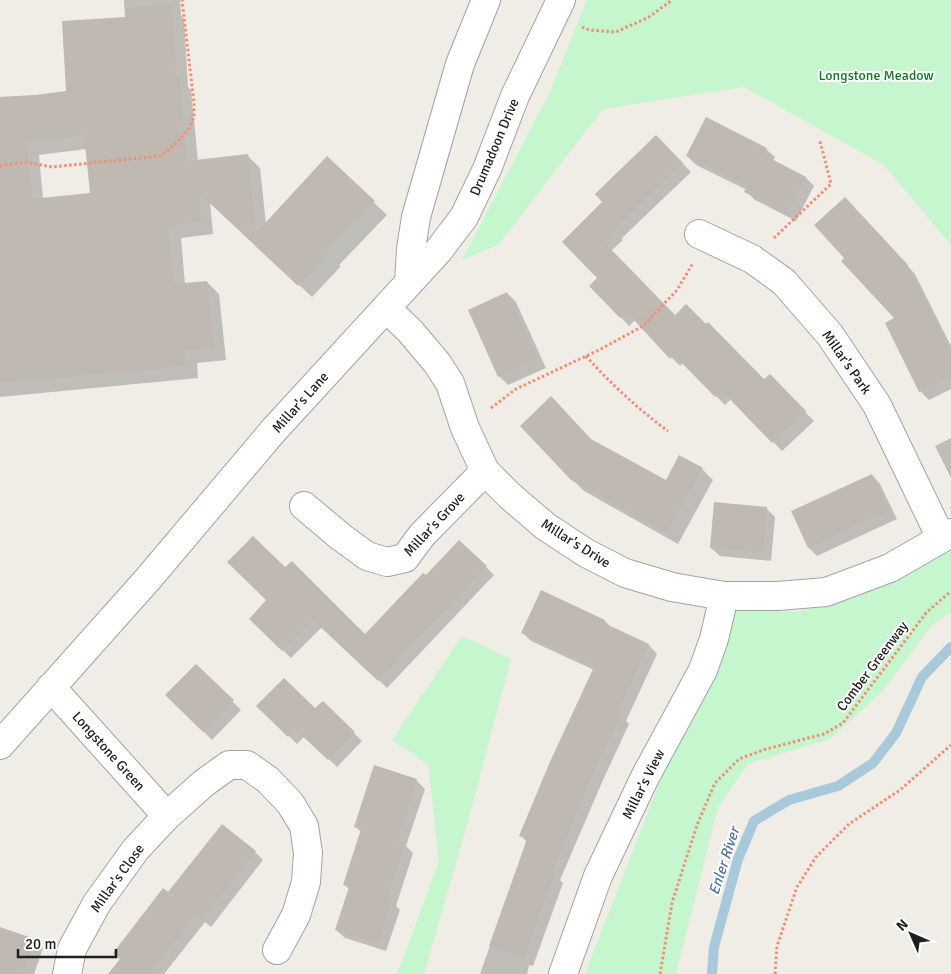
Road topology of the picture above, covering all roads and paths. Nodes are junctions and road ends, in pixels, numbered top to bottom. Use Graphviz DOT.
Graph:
graph roads {
  1 [pos="182,0"];
  2 [pos="486,0"];
  3 [pos="672,0"];
  4 [pos="557,8"];
  5 [pos="820,141"];
  6 [pos="0,166"];
  7 [pos="703,237"];
  8 [pos="752,259"];
  9 [pos="410,283"];
  10 [pos="386,308"];
  11 [pos="586,356"];
  12 [pos="465,428"];
  13 [pos="668,431"];
  14 [pos="485,471"];
  15 [pos="304,506"];
  16 [pos="946,536"];
  17 [pos="951,592"];
  18 [pos="724,596"];
  19 [pos="51,687"];
  20 [pos="0,745"];
  21 [pos="951,745"];
  22 [pos="167,816"];
  23 [pos="277,950"];
  24 [pos="67,974"];
  25 [pos="563,974"];
  26 [pos="660,974"];
  27 [pos="774,974"];
  1 -- 6 [label="path"];
  2 -- 9 [label="street"];
  3 -- 4 [label="path"];
  4 -- 9 [label="street, Drumadoon Drive"];
  5 -- 8 [label="path"];
  7 -- 8 [label="street, Millar's Park"];
  7 -- 11 [label="path"];
  8 -- 16 [label="street, Millar's Park"];
  9 -- 10 [label="street, Millar's Lane"];
  10 -- 12 [label="street, Millar's Drive"];
  10 -- 19 [label="street, Millar's Lane"];
  11 -- 12 [label="path"];
  11 -- 13 [label="path"];
  12 -- 14 [label="street, Millar's Drive"];
  14 -- 15 [label="street, Millar's Grove"];
  14 -- 18 [label="street, Millar's Drive"];
  16 -- 18 [label="street, Millar's Drive"];
  17 -- 26 [label="path, Comber Greenway"];
  18 -- 25 [label="street, Millar's View"];
  19 -- 20 [label="street, Millar's Lane"];
  19 -- 22 [label="street, Longstone Green"];
  21 -- 27 [label="path"];
  22 -- 23 [label="street, Millar's Close"];
  22 -- 24 [label="street, Millar's Close"];
}
